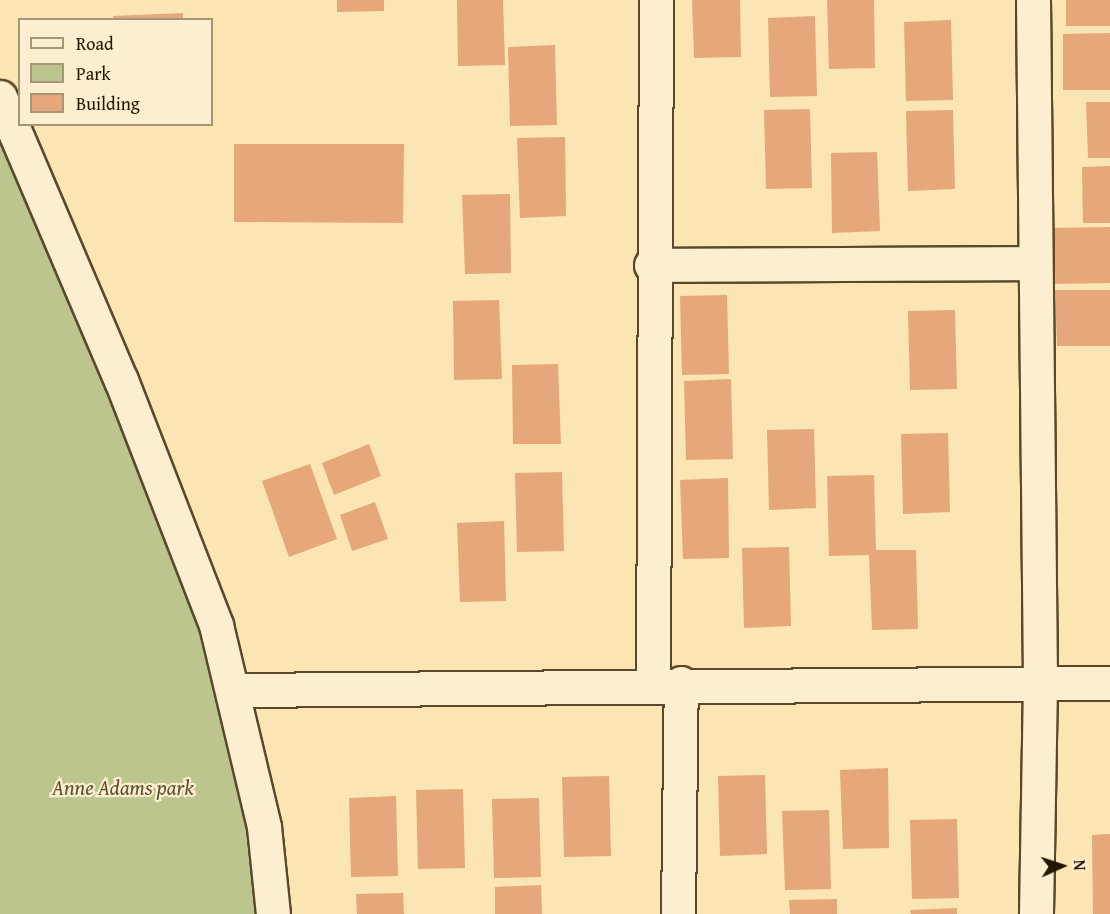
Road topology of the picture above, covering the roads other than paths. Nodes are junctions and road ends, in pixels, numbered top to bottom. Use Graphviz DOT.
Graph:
graph roads {
  1 [pos="656,0"];
  2 [pos="1034,0"];
  3 [pos="0,98"];
  4 [pos="1033,263"];
  5 [pos="651,265"];
  6 [pos="667,683"];
  7 [pos="1040,683"];
  8 [pos="1110,683"];
  9 [pos="234,690"];
  10 [pos="273,914"];
  11 [pos="678,914"];
  12 [pos="1036,914"];
  1 -- 5 [label="street"];
  2 -- 4 [label="street"];
  3 -- 9 [label="street"];
  4 -- 5 [label="street"];
  4 -- 7 [label="street"];
  5 -- 6 [label="street"];
  6 -- 7 [label="street"];
  6 -- 9 [label="street"];
  6 -- 11 [label="street"];
  7 -- 8 [label="street"];
  7 -- 12 [label="street"];
  9 -- 10 [label="street"];
}
